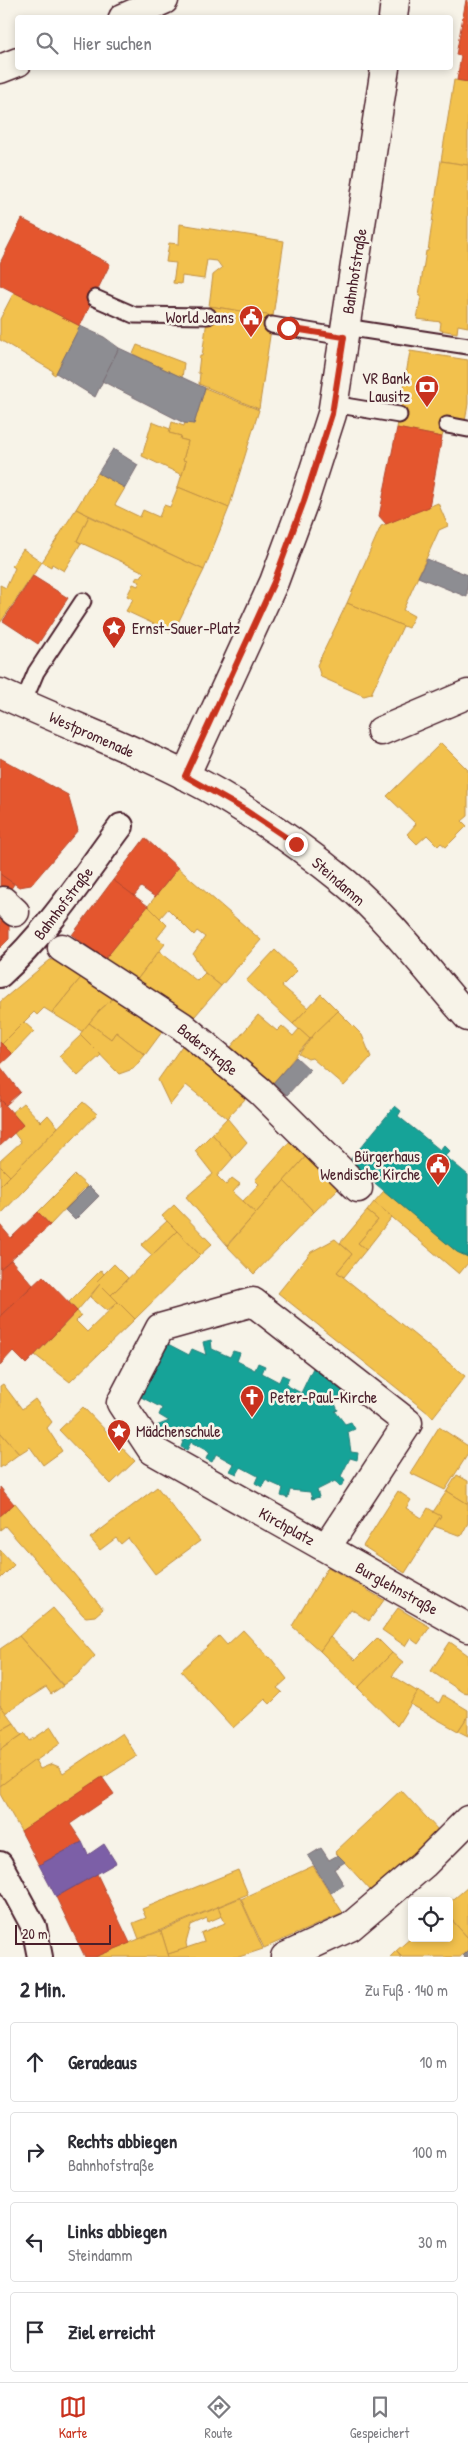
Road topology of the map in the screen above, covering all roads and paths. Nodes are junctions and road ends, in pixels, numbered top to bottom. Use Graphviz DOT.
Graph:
graph roads {
  1 [pos="164,0"];
  2 [pos="395,0"];
  3 [pos="130,15"];
  4 [pos="393,15"];
  5 [pos="15,63"];
  6 [pos="0,69"];
  7 [pos="385,70"];
  8 [pos="95,298"];
  9 [pos="208,316"];
  10 [pos="272,325"];
  11 [pos="344,332"];
  12 [pos="468,346"];
  13 [pos="333,404"];
  14 [pos="399,415"];
  15 [pos="447,425"];
  16 [pos="468,428"];
  17 [pos="83,600"];
  18 [pos="468,694"];
  19 [pos="11,698"];
  20 [pos="382,731"];
  21 [pos="185,776"];
  22 [pos="121,826"];
  23 [pos="9,906"];
  24 [pos="51,941"];
  25 [pos="0,975"];
  26 [pos="468,1017"];
  27 [pos="358,1188"];
  28 [pos="326,1548"];
  29 [pos="468,1628"];
  30 [pos="468,1820"];
  31 [pos="0,1864"];
  32 [pos="40,1957"];
  33 [pos="285,1957"];
  1 -- 3 [label="street"];
  2 -- 4 [label="street"];
  5 -- 6 [label="street"];
  7 -- 11 [label="street, Bahnhofstraße"];
  8 -- 9 [label="lane"];
  10 -- 11 [label="lane"];
  11 -- 12 [label="lane"];
  11 -- 13 [label="street, Bahnhofstraße"];
  13 -- 14 [label="lane"];
  13 -- 21 [label="street, Bahnhofstraße"];
  15 -- 16 [label="lane"];
  17 -- 19 [label="lane"];
  18 -- 20 [label="street"];
  19 -- 21 [label="street, Westpromenade"];
  21 -- 26 [label="street, Steindamm"];
  22 -- 24 [label="street, Bahnhofstraße"];
  23 -- 24 [label="street"];
  24 -- 25 [label="street, Bahnhofstraße"];
  24 -- 27 [label="street, Baderstraße"];
  28 -- 28 [label="street, Kirchplatz"];
  28 -- 29 [label="street, Burglehnstraße"];
  30 -- 33 [label="street"];
  31 -- 32 [label="street"];
}
